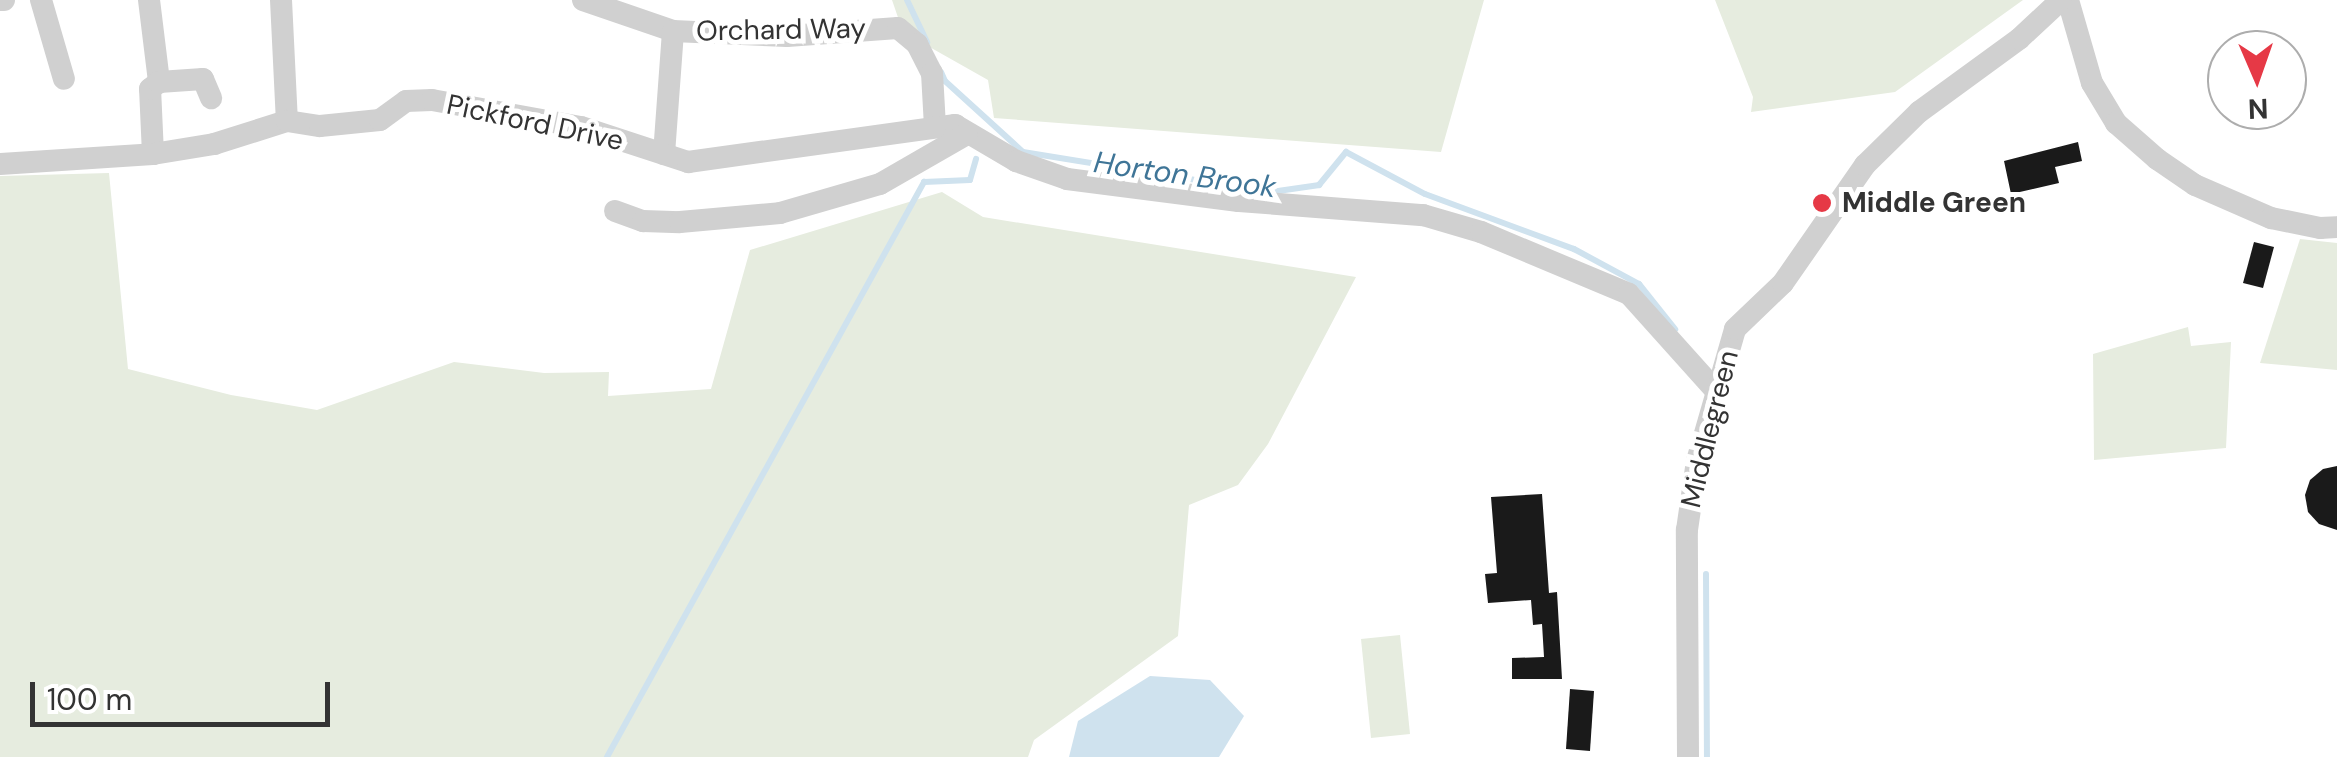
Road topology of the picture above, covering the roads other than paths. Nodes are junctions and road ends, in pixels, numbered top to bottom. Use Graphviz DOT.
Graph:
graph roads {
  1 [pos="41,0"];
  2 [pos="149,0"];
  3 [pos="281,0"];
  4 [pos="584,0"];
  5 [pos="2064,0"];
  6 [pos="673,31"];
  7 [pos="64,80"];
  8 [pos="159,82"];
  9 [pos="211,98"];
  10 [pos="288,121"];
  11 [pos="952,128"];
  12 [pos="153,154"];
  13 [pos="664,154"];
  14 [pos="0,164"];
  15 [pos="615,211"];
  16 [pos="2337,227"];
  17 [pos="1717,392"];
  18 [pos="1688,757"];
  1 -- 7 [label="street"];
  2 -- 8 [label="street"];
  3 -- 10 [label="street"];
  4 -- 6 [label="street, Orchard Way"];
  5 -- 16 [label="street"];
  5 -- 17 [label="street, Middlegreen"];
  6 -- 11 [label="street, Orchard Way"];
  6 -- 13 [label="street, Orchard Way"];
  8 -- 9 [label="street"];
  8 -- 12 [label="street"];
  10 -- 12 [label="street, Pickford Drive"];
  10 -- 13 [label="street, Pickford Drive"];
  11 -- 13 [label="street, Pickford Drive"];
  11 -- 15 [label="street"];
  11 -- 17 [label="street"];
  12 -- 14 [label="street, Pickford Drive"];
  17 -- 18 [label="street, Middlegreen"];
}
